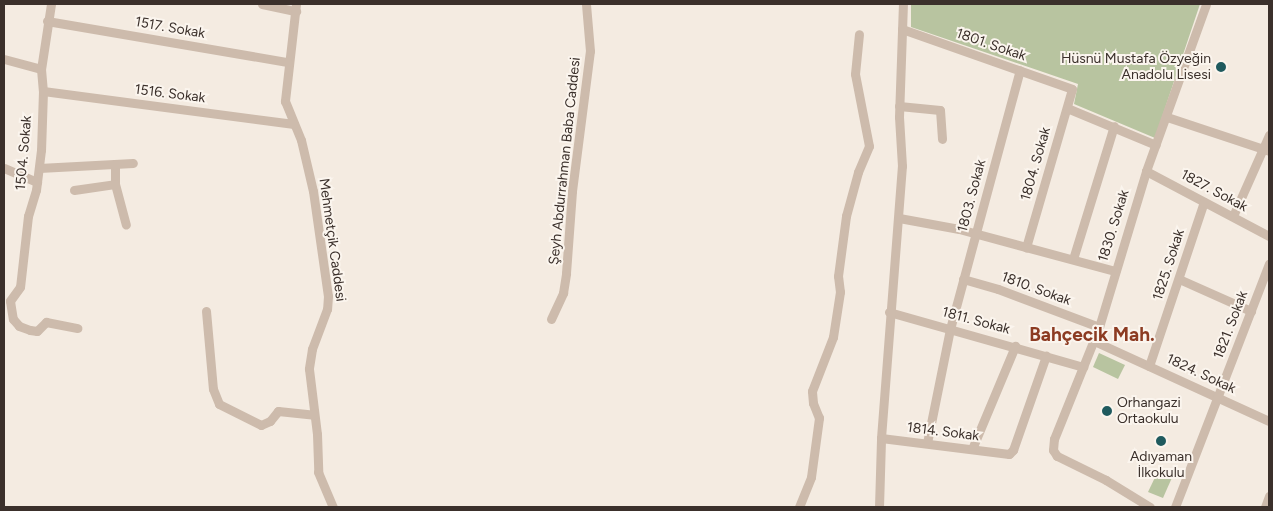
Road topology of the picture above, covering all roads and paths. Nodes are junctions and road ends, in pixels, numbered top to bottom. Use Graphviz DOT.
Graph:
graph roads {
  1 [pos="51,4"];
  2 [pos="262,4"];
  3 [pos="586,4"];
  4 [pos="903,4"];
  5 [pos="1206,4"];
  6 [pos="296,8"];
  7 [pos="47,20"];
  8 [pos="902,29"];
  9 [pos="858,34"];
  10 [pos="4,59"];
  11 [pos="288,62"];
  12 [pos="41,69"];
  13 [pos="1020,70"];
  14 [pos="1072,89"];
  15 [pos="43,91"];
  16 [pos="899,106"];
  17 [pos="1067,108"];
  18 [pos="1167,117"];
  19 [pos="294,124"];
  20 [pos="1114,126"];
  21 [pos="1269,136"];
  22 [pos="942,139"];
  23 [pos="1156,145"];
  24 [pos="1266,150"];
  25 [pos="133,163"];
  26 [pos="115,164"];
  27 [pos="4,168"];
  28 [pos="39,168"];
  29 [pos="1146,171"];
  30 [pos="37,182"];
  31 [pos="115,184"];
  32 [pos="74,190"];
  33 [pos="1204,202"];
  34 [pos="1233,216"];
  35 [pos="899,218"];
  36 [pos="126,225"];
  37 [pos="975,235"];
  38 [pos="1269,236"];
  39 [pos="1026,247"];
  40 [pos="1073,259"];
  41 [pos="1269,263"];
  42 [pos="1115,271"];
  43 [pos="963,279"];
  44 [pos="1178,279"];
  45 [pos="206,311"];
  46 [pos="1252,311"];
  47 [pos="889,312"];
  48 [pos="551,319"];
  49 [pos="1099,327"];
  50 [pos="77,328"];
  51 [pos="950,329"];
  52 [pos="1094,341"];
  53 [pos="1016,346"];
  54 [pos="1046,356"];
  55 [pos="1149,366"];
  56 [pos="1083,367"];
  57 [pos="1219,398"];
  58 [pos="314,415"];
  59 [pos="1269,421"];
  60 [pos="880,438"];
  61 [pos="927,443"];
  62 [pos="972,449"];
  63 [pos="1269,496"];
  64 [pos="333,507"];
  65 [pos="799,507"];
  66 [pos="879,507"];
  67 [pos="1150,507"];
  68 [pos="1175,507"];
  69 [pos="1267,507"];
  1 -- 7 [label="street, 1504. Sokak"];
  2 -- 6 [label="street"];
  3 -- 48 [label="street, Şeyh Abdurrahman Baba Caddesi"];
  4 -- 8 [label="street"];
  5 -- 18 [label="street, 1830. Sokak"];
  6 -- 11 [label="street, Mehmetçik Caddesi"];
  7 -- 11 [label="street, 1517. Sokak"];
  7 -- 12 [label="street, 1504. Sokak"];
  8 -- 13 [label="street, 1801. Sokak"];
  8 -- 16 [label="street"];
  9 -- 65 [label="street"];
  10 -- 12 [label="street"];
  11 -- 19 [label="street, Mehmetçik Caddesi"];
  12 -- 15 [label="street, 1504. Sokak"];
  13 -- 14 [label="street, 1801. Sokak"];
  13 -- 37 [label="street, 1803. Sokak"];
  14 -- 17 [label="street, 1804. Sokak"];
  15 -- 19 [label="street, 1516. Sokak"];
  15 -- 28 [label="street, 1504. Sokak"];
  16 -- 22 [label="street"];
  16 -- 35 [label="street"];
  17 -- 20 [label="street"];
  17 -- 39 [label="street, 1804. Sokak"];
  18 -- 23 [label="street, 1830. Sokak"];
  18 -- 24 [label="street"];
  19 -- 58 [label="street, Mehmetçik Caddesi"];
  20 -- 23 [label="street"];
  20 -- 40 [label="street"];
  21 -- 24 [label="street"];
  23 -- 29 [label="street, 1830. Sokak"];
  24 -- 34 [label="street"];
  25 -- 26 [label="street"];
  26 -- 28 [label="street"];
  26 -- 31 [label="street"];
  27 -- 30 [label="street"];
  28 -- 30 [label="street, 1504. Sokak"];
  29 -- 33 [label="street, 1827. Sokak"];
  29 -- 42 [label="street, 1830. Sokak"];
  30 -- 50 [label="street, 1504. Sokak"];
  31 -- 32 [label="street"];
  31 -- 36 [label="street"];
  33 -- 34 [label="street, 1827. Sokak"];
  33 -- 44 [label="street, 1825. Sokak"];
  34 -- 38 [label="street, 1827. Sokak"];
  35 -- 37 [label="street"];
  35 -- 47 [label="street"];
  37 -- 39 [label="street"];
  37 -- 43 [label="street, 1803. Sokak"];
  39 -- 40 [label="street"];
  40 -- 42 [label="street"];
  41 -- 46 [label="street, 1821. Sokak"];
  42 -- 49 [label="street, 1830. Sokak"];
  43 -- 49 [label="street, 1810. Sokak"];
  43 -- 51 [label="street, 1803. Sokak"];
  44 -- 46 [label="street"];
  44 -- 55 [label="street, 1825. Sokak"];
  45 -- 58 [label="street"];
  46 -- 57 [label="street, 1821. Sokak"];
  47 -- 51 [label="street, 1811. Sokak"];
  47 -- 60 [label="street"];
  49 -- 52 [label="street, 1830. Sokak"];
  51 -- 53 [label="street, 1811. Sokak"];
  51 -- 61 [label="street, 1803. Sokak"];
  52 -- 55 [label="street, 1824. Sokak"];
  52 -- 56 [label="street, 1830. Sokak"];
  53 -- 54 [label="street, 1811. Sokak"];
  53 -- 62 [label="street"];
  54 -- 56 [label="street, 1811. Sokak"];
  54 -- 62 [label="street, 1814. Sokak"];
  55 -- 57 [label="street, 1824. Sokak"];
  56 -- 67 [label="street, 1830. Sokak"];
  57 -- 59 [label="street, 1824. Sokak"];
  57 -- 68 [label="street, 1821. Sokak"];
  58 -- 64 [label="street, Mehmetçik Caddesi"];
  60 -- 61 [label="street, 1814. Sokak"];
  60 -- 66 [label="street"];
  61 -- 62 [label="street, 1814. Sokak"];
  63 -- 69 [label="street"];
}
